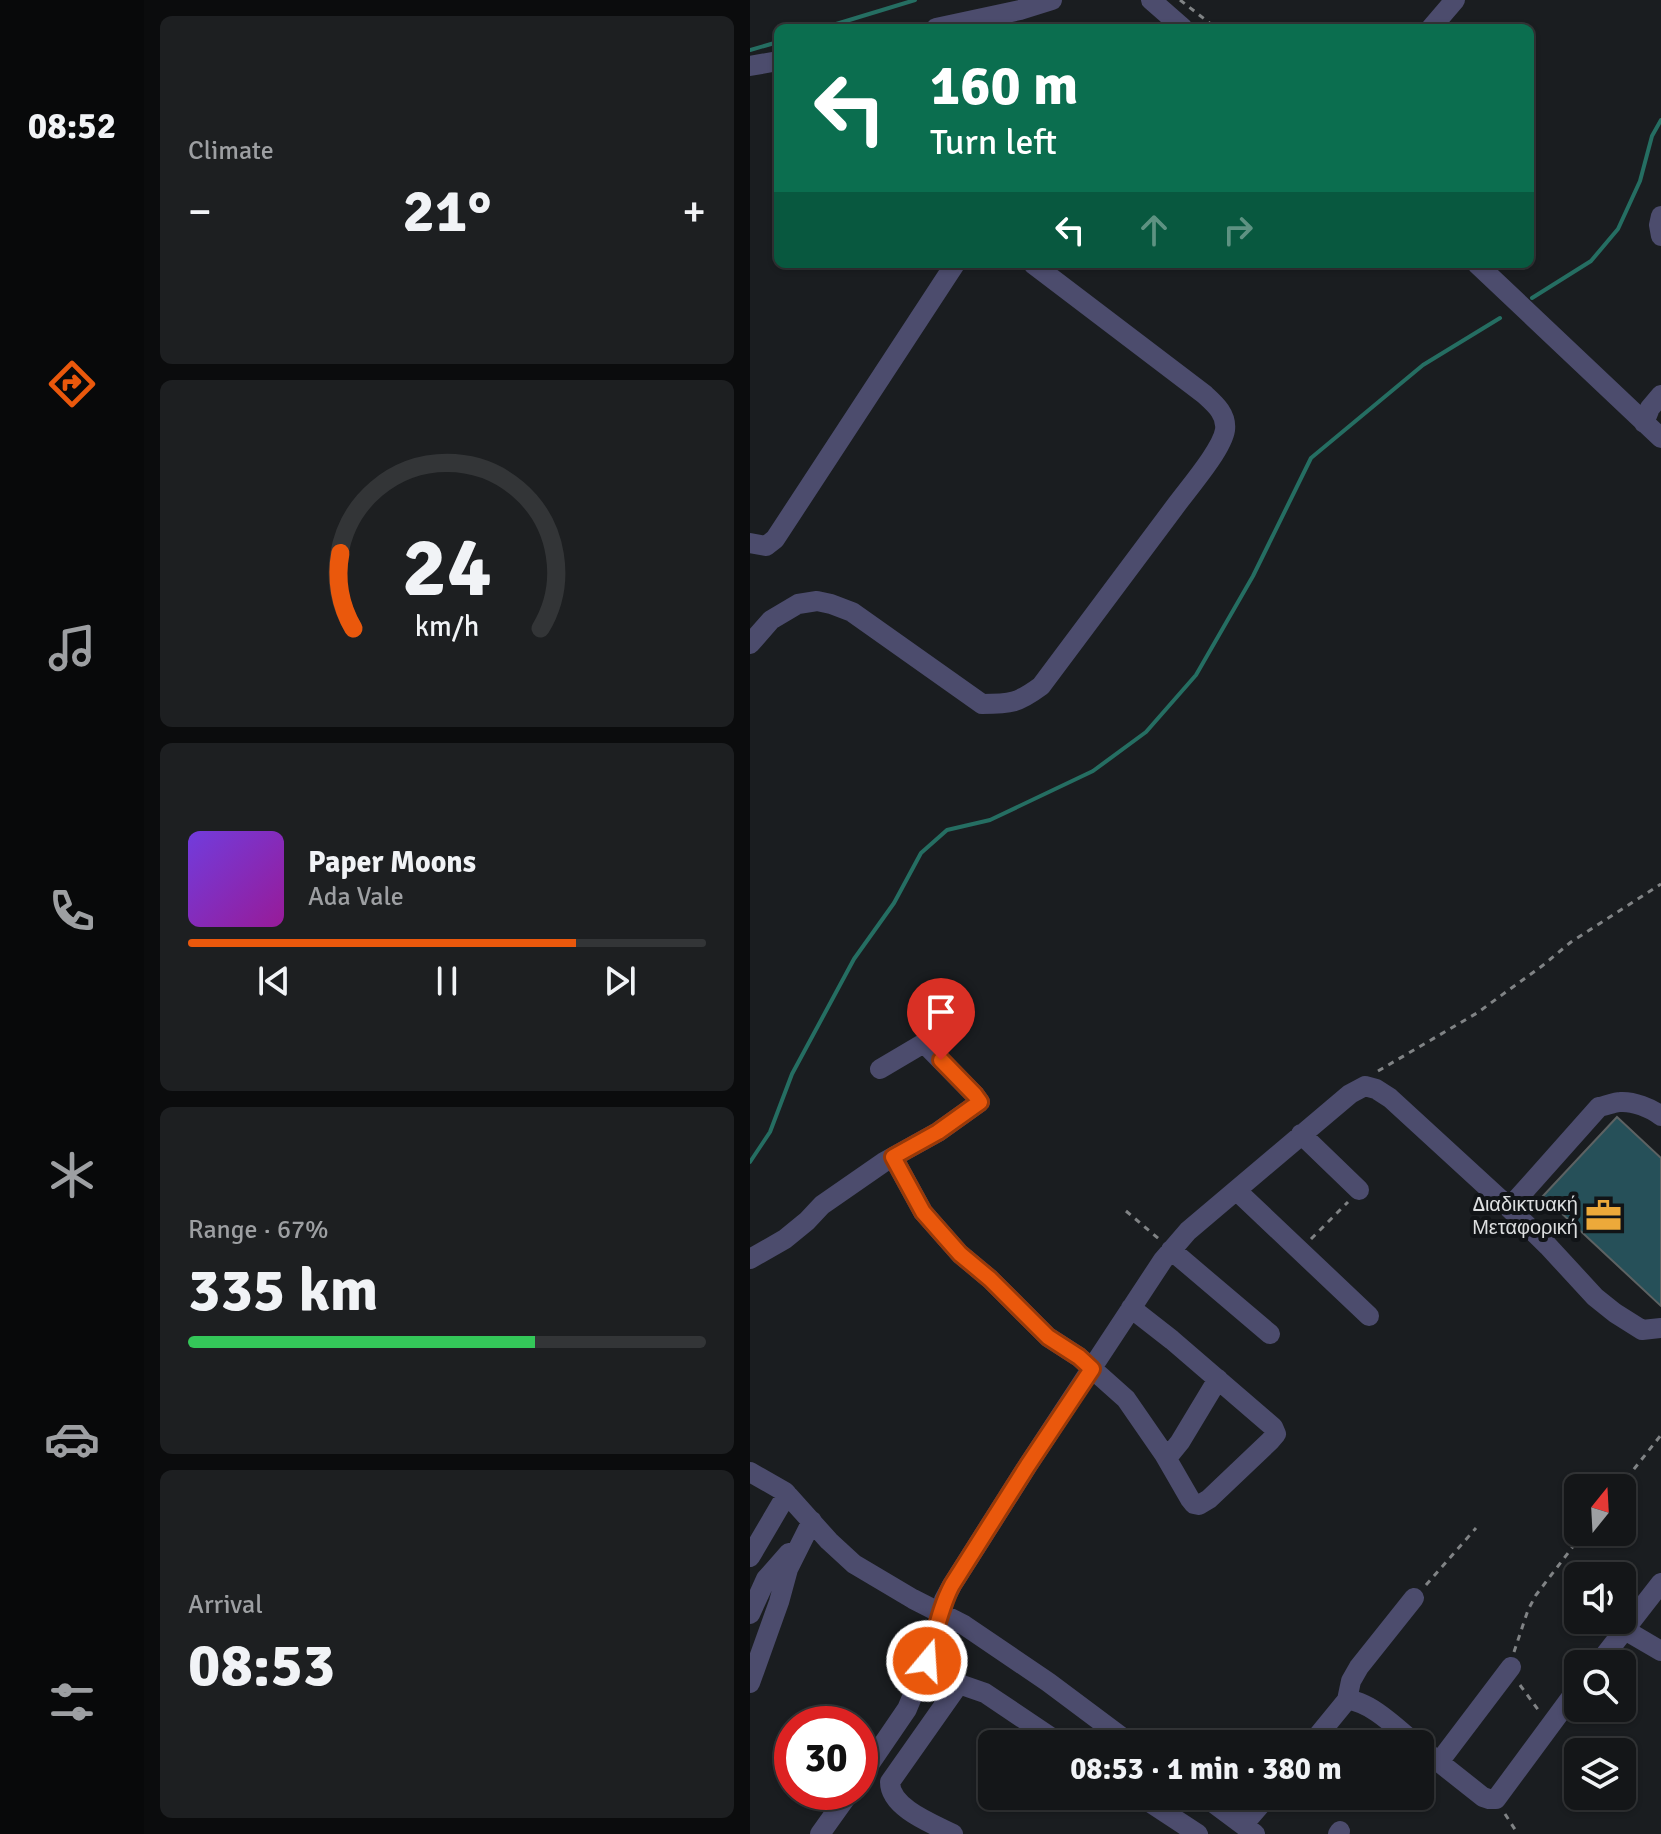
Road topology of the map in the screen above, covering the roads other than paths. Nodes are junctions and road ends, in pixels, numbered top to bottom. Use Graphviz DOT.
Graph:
graph roads {
  1 [pos="1052,0"];
  2 [pos="1151,0"];
  3 [pos="1455,0"];
  4 [pos="955,24"];
  5 [pos="1178,24"];
  6 [pos="1434,24"];
  7 [pos="774,62"];
  8 [pos="750,66"];
  9 [pos="1661,216"];
  10 [pos="1661,236"];
  11 [pos="952,268"];
  12 [pos="1038,268"];
  13 [pos="1481,268"];
  14 [pos="1661,395"];
  15 [pos="1644,423"];
  16 [pos="1661,438"];
  17 [pos="750,543"];
  18 [pos="750,644"];
  19 [pos="880,1069"];
  20 [pos="1661,1116"];
  21 [pos="1301,1134"];
  22 [pos="893,1157"];
  23 [pos="1359,1190"];
  24 [pos="1237,1191"];
  25 [pos="1504,1203"];
  26 [pos="1171,1250"];
  27 [pos="750,1259"];
  28 [pos="1131,1308"];
  29 [pos="1369,1316"];
  30 [pos="1661,1328"];
  31 [pos="1270,1334"];
  32 [pos="1092,1369"];
  33 [pos="1218,1379"];
  34 [pos="1111,1384"];
  35 [pos="1080,1387"];
  36 [pos="1167,1458"];
  37 [pos="750,1472"];
  38 [pos="787,1494"];
  39 [pos="812,1521"];
  40 [pos="801,1542"];
  41 [pos="750,1557"];
  42 [pos="1661,1583"];
  43 [pos="1414,1598"];
  44 [pos="750,1614"];
  45 [pos="942,1614"];
  46 [pos="1636,1616"];
  47 [pos="1622,1634"];
  48 [pos="1632,1634"];
  49 [pos="1609,1650"];
  50 [pos="1661,1651"];
  51 [pos="1511,1667"];
  52 [pos="750,1683"];
  53 [pos="918,1684"];
  54 [pos="959,1684"];
  55 [pos="1347,1700"];
  56 [pos="1564,1707"];
  57 [pos="1040,1730"];
  58 [pos="1112,1730"];
  59 [pos="1322,1730"];
  60 [pos="1398,1730"];
  61 [pos="878,1752"];
  62 [pos="1434,1758"];
  63 [pos="1439,1762"];
  64 [pos="837,1810"];
  65 [pos="1161,1810"];
  66 [pos="1223,1810"];
  67 [pos="1260,1810"];
  68 [pos="1249,1830"];
  69 [pos="820,1834"];
  70 [pos="953,1834"];
  71 [pos="1198,1834"];
  1 -- 4 [label="street"];
  2 -- 5 [label="street"];
  3 -- 6 [label="street"];
  7 -- 8 [label="street"];
  9 -- 10 [label="street"];
  11 -- 17 [label="street"];
  12 -- 18 [label="street"];
  13 -- 15 [label="street"];
  14 -- 15 [label="street"];
  15 -- 16 [label="street"];
  19 -- 22 [label="street"];
  20 -- 25 [label="street"];
  21 -- 23 [label="street"];
  21 -- 24 [label="street"];
  21 -- 25 [label="street"];
  22 -- 27 [label="street"];
  22 -- 32 [label="street"];
  24 -- 26 [label="street"];
  24 -- 29 [label="street"];
  25 -- 30 [label="street"];
  26 -- 28 [label="street"];
  26 -- 31 [label="street"];
  28 -- 32 [label="street"];
  28 -- 33 [label="street"];
  32 -- 34 [label="street"];
  32 -- 35 [label="street"];
  33 -- 36 [label="street"];
  33 -- 36 [label="street"];
  34 -- 35 [label="street"];
  34 -- 36 [label="street"];
  35 -- 45 [label="street"];
  37 -- 38 [label="street"];
  38 -- 39 [label="street"];
  38 -- 41 [label="street"];
  39 -- 40 [label="street"];
  39 -- 45 [label="street"];
  40 -- 44 [label="street"];
  40 -- 52 [label="street"];
  42 -- 46 [label="street"];
  43 -- 55 [label="street"];
  45 -- 53 [label="street"];
  45 -- 58 [label="street"];
  47 -- 49 [label="street"];
  48 -- 50 [label="street"];
  51 -- 63 [label="street"];
  53 -- 54 [label="street"];
  53 -- 61 [label="street"];
  54 -- 57 [label="street"];
  54 -- 70 [label="street"];
  55 -- 59 [label="street"];
  55 -- 60 [label="street"];
  56 -- 63 [label="street"];
  62 -- 63 [label="street"];
  64 -- 69 [label="street"];
  65 -- 71 [label="street"];
  66 -- 68 [label="street"];
  67 -- 68 [label="street"];
}
